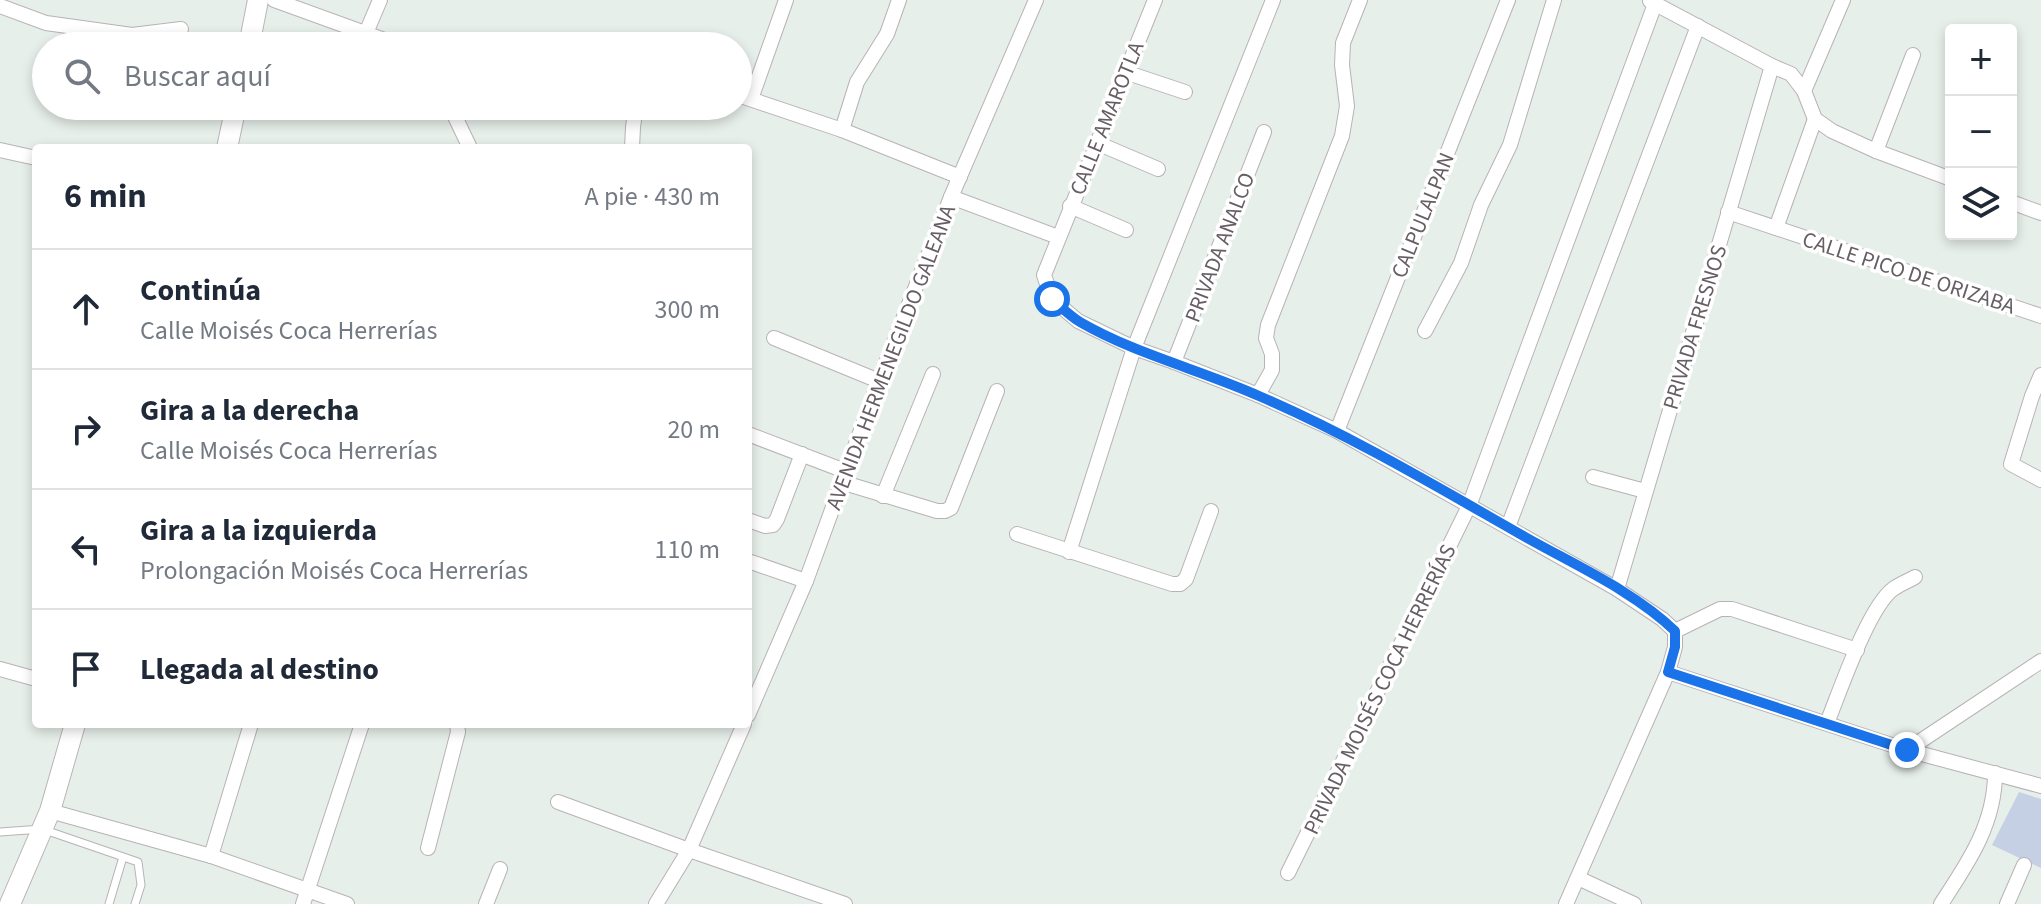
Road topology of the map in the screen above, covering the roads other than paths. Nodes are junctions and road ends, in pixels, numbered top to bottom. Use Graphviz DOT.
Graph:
graph roads {
  1 [pos="258,0"];
  2 [pos="274,0"];
  3 [pos="380,0"];
  4 [pos="786,0"];
  5 [pos="899,0"];
  6 [pos="1036,0"];
  7 [pos="1155,0"];
  8 [pos="1273,0"];
  9 [pos="1360,0"];
  10 [pos="1508,0"];
  11 [pos="1554,0"];
  12 [pos="1843,0"];
  13 [pos="1651,2"];
  14 [pos="0,6"];
  15 [pos="1677,7"];
  16 [pos="1698,26"];
  17 [pos="181,29"];
  18 [pos="110,32"];
  19 [pos="156,32"];
  20 [pos="252,32"];
  21 [pos="363,32"];
  22 [pos="366,32"];
  23 [pos="1913,55"];
  24 [pos="1772,66"];
  25 [pos="1125,72"];
  26 [pos="752,80"];
  27 [pos="1804,91"];
  28 [pos="1185,92"];
  29 [pos="752,99"];
  30 [pos="1815,119"];
  31 [pos="233,120"];
  32 [pos="457,120"];
  33 [pos="634,120"];
  34 [pos="842,130"];
  35 [pos="1264,132"];
  36 [pos="1097,143"];
  37 [pos="228,144"];
  38 [pos="468,144"];
  39 [pos="632,144"];
  40 [pos="0,150"];
  41 [pos="1876,151"];
  42 [pos="32,157"];
  43 [pos="1158,169"];
  44 [pos="960,177"];
  45 [pos="1945,177"];
  46 [pos="951,197"];
  47 [pos="2017,204"];
  48 [pos="1070,206"];
  49 [pos="1728,212"];
  50 [pos="2041,213"];
  51 [pos="1776,228"];
  52 [pos="1126,230"];
  53 [pos="1058,237"];
  54 [pos="2041,316"];
  55 [pos="1425,331"];
  56 [pos="774,338"];
  57 [pos="1134,348"];
  58 [pos="1174,362"];
  59 [pos="933,374"];
  60 [pos="2041,375"];
  61 [pos="879,381"];
  62 [pos="997,391"];
  63 [pos="1258,395"];
  64 [pos="1337,431"];
  65 [pos="752,435"];
  66 [pos="802,454"];
  67 [pos="843,476"];
  68 [pos="1593,477"];
  69 [pos="2041,480"];
  70 [pos="1645,491"];
  71 [pos="883,496"];
  72 [pos="1469,506"];
  73 [pos="1211,511"];
  74 [pos="752,521"];
  75 [pos="1508,527"];
  76 [pos="1017,534"];
  77 [pos="1069,552"];
  78 [pos="752,562"];
  79 [pos="1915,577"];
  80 [pos="806,581"];
  81 [pos="1617,589"];
  82 [pos="1675,631"];
  83 [pos="1857,650"];
  84 [pos="2041,661"];
  85 [pos="0,669"];
  86 [pos="1668,672"];
  87 [pos="32,678"];
  88 [pos="752,706"];
  89 [pos="1827,723"];
  90 [pos="74,728"];
  91 [pos="250,728"];
  92 [pos="361,728"];
  93 [pos="458,728"];
  94 [pos="742,728"];
  95 [pos="1907,750"];
  96 [pos="1995,773"];
  97 [pos="2040,784"];
  98 [pos="558,802"];
  99 [pos="46,820"];
  100 [pos="0,832"];
  101 [pos="428,848"];
  102 [pos="689,850"];
  103 [pos="211,856"];
  104 [pos="123,857"];
  105 [pos="2024,865"];
  106 [pos="500,869"];
  107 [pos="1288,873"];
  108 [pos="1578,878"];
  109 [pos="305,898"];
  110 [pos="10,904"];
  111 [pos="109,904"];
  112 [pos="135,904"];
  113 [pos="347,904"];
  114 [pos="486,904"];
  115 [pos="656,904"];
  116 [pos="845,904"];
  117 [pos="1566,904"];
  118 [pos="1634,904"];
  119 [pos="1941,904"];
  120 [pos="2007,904"];
  1 -- 20 [label="main road"];
  2 -- 21 [label="street"];
  3 -- 22 [label="street"];
  4 -- 26 [label="street"];
  5 -- 34 [label="street"];
  6 -- 44 [label="street, AVENIDA HERMENEGILDO GALEANA"];
  7 -- 25 [label="street, CALLE AMAROTLA"];
  8 -- 57 [label="street"];
  9 -- 63 [label="street"];
  10 -- 64 [label="street, CALPULALPAN"];
  11 -- 55 [label="street"];
  12 -- 27 [label="street"];
  13 -- 15 [label="street"];
  13 -- 72 [label="street, PRIVADA MOISÉS COCA HERRERÍAS"];
  14 -- 18 [label="street"];
  15 -- 16 [label="street"];
  16 -- 24 [label="street"];
  16 -- 75 [label="street"];
  17 -- 19 [label="street"];
  23 -- 41 [label="street"];
  24 -- 27 [label="street"];
  24 -- 49 [label="street, PRIVADA FRESNOS"];
  25 -- 28 [label="street"];
  25 -- 36 [label="street, CALLE AMAROTLA"];
  27 -- 30 [label="street"];
  29 -- 34 [label="street"];
  30 -- 41 [label="street"];
  30 -- 51 [label="street, CALLE PICO DE ORIZABA"];
  31 -- 37 [label="main road"];
  32 -- 38 [label="street"];
  33 -- 39 [label="street"];
  34 -- 44 [label="street"];
  35 -- 58 [label="street, PRIVADA ANALCO"];
  36 -- 43 [label="street"];
  36 -- 48 [label="street, CALLE AMAROTLA"];
  40 -- 42 [label="street"];
  41 -- 45 [label="street"];
  44 -- 46 [label="street, AVENIDA HERMENEGILDO GALEANA"];
  46 -- 53 [label="street"];
  46 -- 61 [label="street, AVENIDA HERMENEGILDO GALEANA"];
  47 -- 50 [label="street"];
  48 -- 52 [label="street"];
  48 -- 53 [label="street, CALLE AMAROTLA"];
  49 -- 51 [label="street, CALLE PICO DE ORIZABA"];
  49 -- 70 [label="street, PRIVADA FRESNOS"];
  51 -- 54 [label="street, CALLE PICO DE ORIZABA"];
  53 -- 57 [label="street, CALLE AMAROTLA"];
  56 -- 61 [label="street"];
  57 -- 58 [label="street, CALLE AMAROTLA"];
  57 -- 77 [label="street"];
  58 -- 63 [label="street, CALLE AMAROTLA"];
  59 -- 71 [label="street"];
  60 -- 69 [label="street"];
  61 -- 67 [label="street, AVENIDA HERMENEGILDO GALEANA"];
  62 -- 71 [label="street"];
  63 -- 64 [label="street, CALLE AMAROTLA"];
  64 -- 72 [label="street, CALLE AMAROTLA"];
  65 -- 66 [label="street"];
  66 -- 67 [label="street"];
  66 -- 74 [label="street"];
  67 -- 71 [label="street"];
  67 -- 80 [label="street, AVENIDA HERMENEGILDO GALEANA"];
  68 -- 70 [label="street"];
  70 -- 81 [label="street, PRIVADA FRESNOS"];
  72 -- 75 [label="street, CALLE AMAROTLA"];
  72 -- 107 [label="street, PRIVADA MOISÉS COCA HERRERÍAS"];
  73 -- 77 [label="street"];
  75 -- 81 [label="street, CALLE AMAROTLA"];
  76 -- 77 [label="street"];
  78 -- 80 [label="street"];
  79 -- 83 [label="street"];
  80 -- 88 [label="street, AVENIDA HERMENEGILDO GALEANA"];
  81 -- 82 [label="street, CALLE AMAROTLA"];
  82 -- 83 [label="street"];
  82 -- 86 [label="street"];
  83 -- 89 [label="street"];
  84 -- 95 [label="street"];
  85 -- 87 [label="street"];
  86 -- 89 [label="street"];
  86 -- 108 [label="street"];
  89 -- 95 [label="street"];
  90 -- 99 [label="main road"];
  91 -- 103 [label="street"];
  92 -- 109 [label="street"];
  93 -- 101 [label="street"];
  94 -- 102 [label="street"];
  95 -- 96 [label="street"];
  96 -- 97 [label="street"];
  96 -- 119 [label="street"];
  98 -- 102 [label="street"];
  99 -- 100 [label="lane"];
  99 -- 103 [label="street"];
  99 -- 104 [label="lane"];
  99 -- 110 [label="main road"];
  102 -- 115 [label="street"];
  102 -- 116 [label="street"];
  103 -- 109 [label="street"];
  104 -- 111 [label="lane"];
  104 -- 112 [label="lane"];
  105 -- 120 [label="street"];
  106 -- 114 [label="street"];
  108 -- 117 [label="street"];
  108 -- 118 [label="street"];
  109 -- 113 [label="street"];
}
